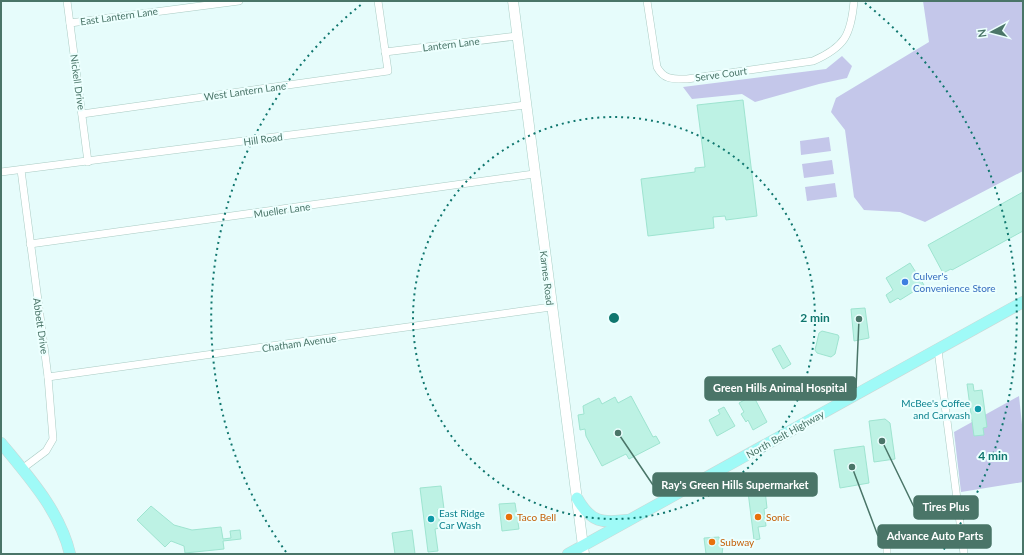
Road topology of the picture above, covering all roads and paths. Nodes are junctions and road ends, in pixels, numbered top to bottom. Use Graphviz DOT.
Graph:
graph roads {
  1 [pos="67,1"];
  2 [pos="239,1"];
  3 [pos="378,1"];
  4 [pos="513,1"];
  5 [pos="647,1"];
  6 [pos="854,1"];
  7 [pos="70,23"];
  8 [pos="517,36"];
  9 [pos="385,52"];
  10 [pos="525,106"];
  11 [pos="82,114"];
  12 [pos="88,162"];
  13 [pos="21,170"];
  14 [pos="1,172"];
  15 [pos="534,174"];
  16 [pos="30,244"];
  17 [pos="1023,302"];
  18 [pos="551,307"];
  19 [pos="938,350"];
  20 [pos="48,377"];
  21 [pos="1,443"];
  22 [pos="22,469"];
  23 [pos="576,498"];
  24 [pos="633,519"];
  25 [pos="887,544"];
  26 [pos="583,551"];
  27 [pos="70,554"];
  28 [pos="568,554"];
  29 [pos="887,554"];
  30 [pos="964,554"];
  1 -- 7 [label="street, Nickell Drive"];
  2 -- 7 [label="street, East Lantern Lane"];
  3 -- 9 [label="street"];
  4 -- 8 [label="street, Karnes Road"];
  5 -- 6 [label="street, Serve Court"];
  7 -- 11 [label="street, Nickell Drive"];
  8 -- 9 [label="street, Lantern Lane"];
  8 -- 10 [label="street, Karnes Road"];
  9 -- 11 [label="street, West Lantern Lane"];
  10 -- 12 [label="street, Hill Road"];
  10 -- 15 [label="street, Karnes Road"];
  11 -- 12 [label="street, Nickell Drive"];
  12 -- 13 [label="street, Hill Road"];
  13 -- 14 [label="street, Hill Road"];
  13 -- 16 [label="street, Abbett Drive"];
  15 -- 16 [label="street, Mueller Lane"];
  15 -- 18 [label="street, Karnes Road"];
  16 -- 20 [label="street, Abbett Drive"];
  17 -- 19 [label="main road, North Belt Highway"];
  18 -- 20 [label="street, Chatham Avenue"];
  18 -- 23 [label="street, Karnes Road"];
  19 -- 24 [label="main road, North Belt Highway"];
  19 -- 30 [label="street"];
  20 -- 22 [label="street, Abbett Drive"];
  21 -- 22 [label="main road"];
  22 -- 27 [label="main road"];
  23 -- 24 [label="main road"];
  23 -- 26 [label="street, Karnes Road"];
  24 -- 26 [label="main road, North Belt Highway"];
  25 -- 29 [label="street"];
  26 -- 28 [label="main road, North Belt Highway"];
}
